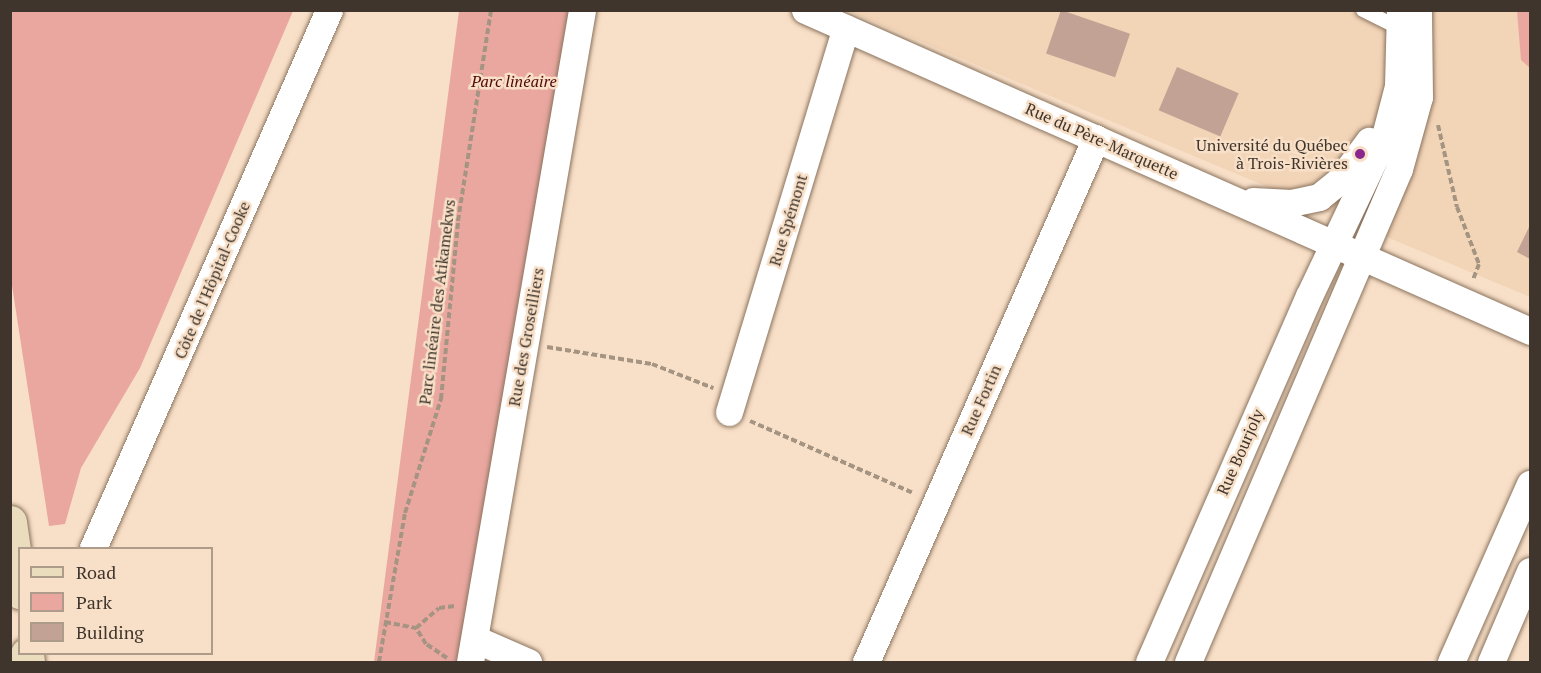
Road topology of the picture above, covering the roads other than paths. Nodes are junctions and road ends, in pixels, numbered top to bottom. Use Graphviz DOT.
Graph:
graph roads {
  1 [pos="329,10"];
  2 [pos="582,10"];
  3 [pos="805,10"];
  4 [pos="1363,10"];
  5 [pos="1406,17"];
  6 [pos="846,28"];
  7 [pos="1408,98"];
  8 [pos="1096,138"];
  9 [pos="1237,200"];
  10 [pos="1334,243"];
  11 [pos="1364,256"];
  12 [pos="1530,331"];
  13 [pos="729,412"];
  14 [pos="1530,484"];
  15 [pos="10,522"];
  16 [pos="94,547"];
  17 [pos="1530,571"];
  18 [pos="17,582"];
  19 [pos="466,654"];
  20 [pos="528,663"];
  21 [pos="866,663"];
  22 [pos="1149,663"];
  23 [pos="1188,663"];
  24 [pos="1451,663"];
  25 [pos="1491,663"];
  1 -- 16 [label="street, Côte de l'Hôpital-Cooke"];
  2 -- 19 [label="street, Rue des Groseilliers"];
  3 -- 6 [label="street, Rue du Père-Marquette"];
  4 -- 5 [label="lane"];
  5 -- 7 [label="street"];
  6 -- 8 [label="street, Rue du Père-Marquette"];
  6 -- 13 [label="street, Rue Spémont"];
  7 -- 9 [label="street"];
  7 -- 10 [label="street, Rue Bourjoly"];
  7 -- 11 [label="street"];
  8 -- 9 [label="street, Rue du Père-Marquette"];
  8 -- 21 [label="street, Rue Fortin"];
  9 -- 10 [label="street, Rue du Père-Marquette"];
  10 -- 11 [label="street, Rue du Père-Marquette"];
  10 -- 22 [label="street, Rue Bourjoly"];
  11 -- 12 [label="street, Rue du Père-Marquette"];
  11 -- 23 [label="street"];
  14 -- 24 [label="street"];
  15 -- 18 [label="street"];
  17 -- 25 [label="street"];
  19 -- 20 [label="street"];
}
